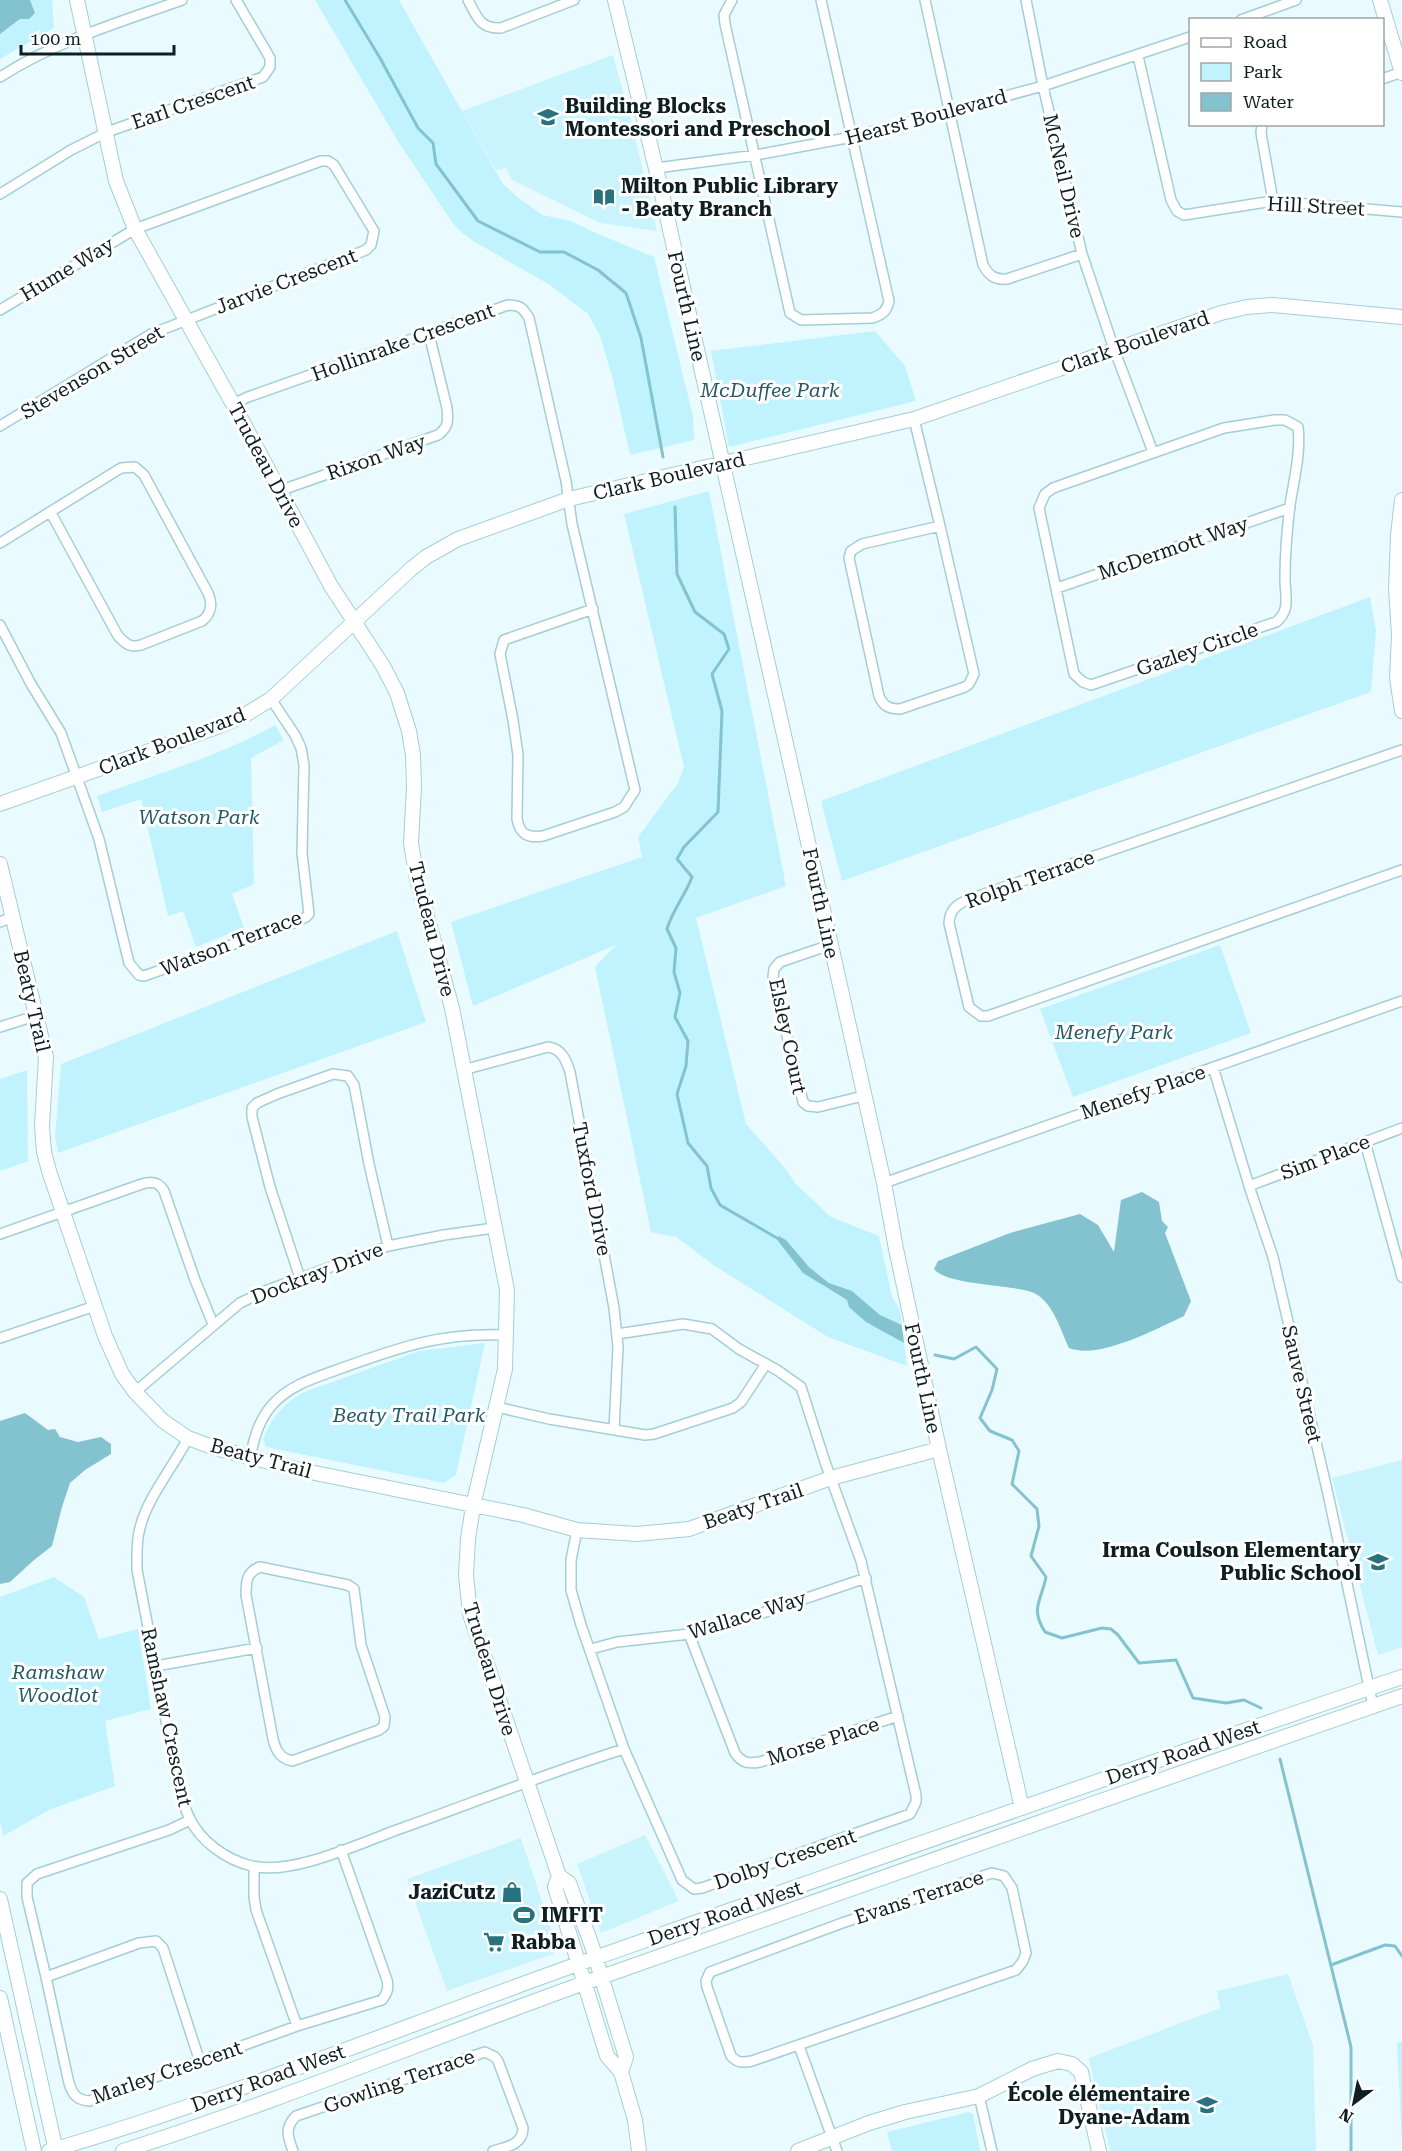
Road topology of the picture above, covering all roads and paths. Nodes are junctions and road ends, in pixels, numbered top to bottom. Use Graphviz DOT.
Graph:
graph roads {
  1 [pos="77,0"];
  2 [pos="182,0"];
  3 [pos="236,0"];
  4 [pos="468,0"];
  5 [pos="574,0"];
  6 [pos="615,0"];
  7 [pos="732,0"];
  8 [pos="821,0"];
  9 [pos="925,0"];
  10 [pos="1026,0"];
  11 [pos="1296,0"];
  12 [pos="1380,0"];
  13 [pos="1246,18"];
  14 [pos="84,34"];
  15 [pos="1189,38"];
  16 [pos="1137,56"];
  17 [pos="1402,72"];
  18 [pos="0,77"];
  19 [pos="1384,79"];
  20 [pos="1043,86"];
  21 [pos="950,112"];
  22 [pos="1262,126"];
  23 [pos="107,132"];
  24 [pos="852,137"];
  25 [pos="756,155"];
  26 [pos="656,168"];
  27 [pos="0,194"];
  28 [pos="1273,201"];
  29 [pos="1402,212"];
  30 [pos="135,229"];
  31 [pos="1082,254"];
  32 [pos="0,310"];
  33 [pos="1402,317"];
  34 [pos="185,319"];
  35 [pos="429,334"];
  36 [pos="1114,349"];
  37 [pos="233,404"];
  38 [pos="914,419"];
  39 [pos="0,426"];
  40 [pos="1153,452"];
  41 [pos="723,464"];
  42 [pos="279,491"];
  43 [pos="569,500"];
  44 [pos="1402,500"];
  45 [pos="1290,508"];
  46 [pos="51,513"];
  47 [pos="940,526"];
  48 [pos="0,543"];
  49 [pos="1057,588"];
  50 [pos="593,609"];
  51 [pos="354,620"];
  52 [pos="0,625"];
  53 [pos="271,699"];
  54 [pos="1402,711"];
  55 [pos="1402,750"];
  56 [pos="77,777"];
  57 [pos="0,804"];
  58 [pos="0,864"];
  59 [pos="1402,870"];
  60 [pos="6,920"];
  61 [pos="830,945"];
  62 [pos="1402,1000"];
  63 [pos="35,1016"];
  64 [pos="0,1027"];
  65 [pos="1213,1067"];
  66 [pos="463,1070"];
  67 [pos="863,1096"];
  68 [pos="1402,1128"];
  69 [pos="1365,1142"];
  70 [pos="884,1183"];
  71 [pos="1249,1186"];
  72 [pos="64,1212"];
  73 [pos="494,1228"];
  74 [pos="0,1234"];
  75 [pos="388,1246"];
  76 [pos="1402,1277"];
  77 [pos="300,1278"];
  78 [pos="95,1306"];
  79 [pos="213,1324"];
  80 [pos="617,1334"];
  81 [pos="507,1335"];
  82 [pos="0,1338"];
  83 [pos="766,1364"];
  84 [pos="135,1392"];
  85 [pos="497,1407"];
  86 [pos="614,1430"];
  87 [pos="189,1438"];
  88 [pos="939,1449"];
  89 [pos="250,1458"];
  90 [pos="831,1478"];
  91 [pos="473,1506"];
  92 [pos="577,1530"];
  93 [pos="866,1578"];
  94 [pos="689,1634"];
  95 [pos="257,1648"];
  96 [pos="591,1649"];
  97 [pos="156,1666"];
  98 [pos="1402,1677"];
  99 [pos="1369,1688"];
  100 [pos="1402,1696"];
  101 [pos="1373,1706"];
  102 [pos="898,1716"];
  103 [pos="624,1749"];
  104 [pos="527,1783"];
  105 [pos="1022,1808"];
  106 [pos="190,1820"];
  107 [pos="341,1851"];
  108 [pos="254,1867"];
  109 [pos="559,1876"];
  110 [pos="0,1899"];
  111 [pos="595,1958"];
  112 [pos="579,1964"];
  113 [pos="46,1977"];
  114 [pos="601,1977"];
  115 [pos="584,1983"];
  116 [pos="0,1998"];
  117 [pos="297,2026"];
  118 [pos="799,2046"];
  119 [pos="200,2062"];
  120 [pos="621,2072"];
  121 [pos="979,2096"];
  122 [pos="832,2137"];
  123 [pos="54,2150"];
  124 [pos="34,2151"];
  125 [pos="123,2151"];
  126 [pos="293,2151"];
  127 [pos="493,2151"];
  128 [pos="639,2151"];
  129 [pos="798,2151"];
  130 [pos="837,2151"];
  131 [pos="992,2151"];
  132 [pos="1099,2151"];
  1 -- 14 [label="street, Trudeau Drive"];
  2 -- 14 [label="street"];
  3 -- 23 [label="street, Earl Crescent"];
  4 -- 5 [label="street"];
  6 -- 26 [label="street, Fourth Line"];
  7 -- 25 [label="street"];
  8 -- 24 [label="street"];
  9 -- 21 [label="street"];
  10 -- 20 [label="street, McNeil Drive"];
  11 -- 13 [label="street"];
  12 -- 17 [label="street"];
  14 -- 18 [label="street"];
  14 -- 23 [label="street, Trudeau Drive"];
  15 -- 16 [label="street, Hearst Boulevard"];
  16 -- 20 [label="street, Hearst Boulevard"];
  16 -- 28 [label="street, Hill Street"];
  17 -- 19 [label="street"];
  20 -- 21 [label="street, Hearst Boulevard"];
  20 -- 31 [label="street, McNeil Drive"];
  21 -- 24 [label="street, Hearst Boulevard"];
  21 -- 31 [label="street"];
  22 -- 28 [label="street"];
  23 -- 27 [label="street"];
  23 -- 30 [label="street, Trudeau Drive"];
  24 -- 25 [label="street, Hearst Boulevard"];
  24 -- 25 [label="street"];
  25 -- 26 [label="street, Hearst Boulevard"];
  26 -- 41 [label="street, Fourth Line"];
  28 -- 29 [label="street, Hill Street"];
  30 -- 32 [label="street, Hume Way"];
  30 -- 34 [label="street, Trudeau Drive"];
  30 -- 34 [label="street, Jarvie Crescent"];
  31 -- 36 [label="street, McNeil Drive"];
  33 -- 36 [label="street, Clark Boulevard"];
  34 -- 37 [label="street, Trudeau Drive"];
  34 -- 39 [label="street, Stevenson Street"];
  35 -- 37 [label="street, Hollinrake Crescent"];
  35 -- 42 [label="street, Rixon Way"];
  35 -- 43 [label="street, Hollinrake Crescent"];
  36 -- 38 [label="street, Clark Boulevard"];
  36 -- 40 [label="street"];
  37 -- 42 [label="street, Trudeau Drive"];
  38 -- 41 [label="street, Clark Boulevard"];
  38 -- 47 [label="street"];
  40 -- 45 [label="street, Gazley Circle"];
  40 -- 49 [label="street, Gazley Circle"];
  41 -- 43 [label="street, Clark Boulevard"];
  41 -- 61 [label="street, Fourth Line"];
  42 -- 51 [label="street, Trudeau Drive"];
  43 -- 50 [label="street"];
  43 -- 51 [label="street, Clark Boulevard"];
  44 -- 54 [label="street"];
  45 -- 49 [label="street, McDermott Way"];
  45 -- 49 [label="street, Gazley Circle"];
  46 -- 46 [label="street"];
  46 -- 48 [label="street"];
  47 -- 47 [label="street"];
  50 -- 50 [label="street"];
  51 -- 53 [label="street, Clark Boulevard"];
  51 -- 66 [label="street, Trudeau Drive"];
  52 -- 56 [label="street"];
  53 -- 56 [label="street, Clark Boulevard"];
  53 -- 56 [label="street, Watson Terrace"];
  55 -- 59 [label="street, Rolph Terrace"];
  56 -- 57 [label="street, Clark Boulevard"];
  58 -- 60 [label="street, Beaty Trail"];
  60 -- 63 [label="street, Beaty Trail"];
  61 -- 67 [label="street, Fourth Line"];
  61 -- 67 [label="street, Elsley Court"];
  62 -- 65 [label="street, Menefy Place"];
  63 -- 64 [label="street"];
  63 -- 72 [label="street, Beaty Trail"];
  65 -- 70 [label="street, Menefy Place"];
  65 -- 71 [label="street, Sauve Street"];
  66 -- 73 [label="street, Trudeau Drive"];
  66 -- 80 [label="street, Tuxford Drive"];
  67 -- 70 [label="street, Fourth Line"];
  68 -- 69 [label="street, Sim Place"];
  69 -- 71 [label="street, Sim Place"];
  69 -- 76 [label="street"];
  70 -- 88 [label="street, Fourth Line"];
  71 -- 99 [label="street, Sauve Street"];
  72 -- 74 [label="street"];
  72 -- 78 [label="street, Beaty Trail"];
  72 -- 79 [label="street"];
  73 -- 75 [label="street, Dockray Drive"];
  73 -- 81 [label="street, Trudeau Drive"];
  75 -- 77 [label="street, Dockray Drive"];
  75 -- 77 [label="street"];
  77 -- 79 [label="street, Dockray Drive"];
  78 -- 82 [label="street"];
  78 -- 84 [label="street, Beaty Trail"];
  79 -- 84 [label="street, Dockray Drive"];
  80 -- 83 [label="street, Dolby Crescent"];
  80 -- 86 [label="street, Tuxford Drive"];
  81 -- 85 [label="street, Trudeau Drive"];
  81 -- 89 [label="street"];
  83 -- 86 [label="street"];
  83 -- 90 [label="street, Dolby Crescent"];
  84 -- 87 [label="street, Beaty Trail"];
  85 -- 86 [label="street"];
  85 -- 91 [label="street, Trudeau Drive"];
  87 -- 89 [label="street, Beaty Trail"];
  87 -- 97 [label="street, Ramshaw Crescent"];
  88 -- 90 [label="street, Beaty Trail"];
  88 -- 105 [label="street, Fourth Line"];
  89 -- 91 [label="street, Beaty Trail"];
  90 -- 92 [label="street, Beaty Trail"];
  90 -- 93 [label="street, Dolby Crescent"];
  91 -- 92 [label="street, Beaty Trail"];
  91 -- 104 [label="street, Trudeau Drive"];
  92 -- 96 [label="street, Dolby Crescent"];
  93 -- 94 [label="street, Wallace Way"];
  93 -- 102 [label="street, Dolby Crescent"];
  94 -- 96 [label="street, Wallace Way"];
  94 -- 102 [label="street, Morse Place"];
  95 -- 95 [label="street"];
  95 -- 97 [label="street"];
  96 -- 103 [label="street, Dolby Crescent"];
  97 -- 106 [label="street, Ramshaw Crescent"];
  98 -- 99 [label="street, Derry Road West"];
  99 -- 101 [label="street, Sauve Street"];
  99 -- 105 [label="street, Derry Road West"];
  100 -- 101 [label="street, Derry Road West"];
  101 -- 114 [label="street, Derry Road West"];
  102 -- 103 [label="street, Dolby Crescent"];
  103 -- 104 [label="street, Ramshaw Crescent"];
  104 -- 107 [label="street, Ramshaw Crescent"];
  104 -- 109 [label="street, Trudeau Drive"];
  105 -- 111 [label="street, Derry Road West"];
  106 -- 108 [label="street, Ramshaw Crescent"];
  106 -- 113 [label="street, Marley Crescent"];
  107 -- 108 [label="street, Ramshaw Crescent"];
  107 -- 117 [label="street, Marley Crescent"];
  108 -- 117 [label="street"];
  109 -- 111 [label="street, Trudeau Drive"];
  109 -- 112 [label="street, Trudeau Drive"];
  110 -- 123 [label="street"];
  111 -- 112 [label="street, Derry Road West"];
  111 -- 114 [label="street, Trudeau Drive"];
  112 -- 115 [label="street, Trudeau Drive"];
  112 -- 123 [label="street, Derry Road West"];
  113 -- 119 [label="street"];
  113 -- 119 [label="street, Marley Crescent"];
  114 -- 115 [label="street, Derry Road West"];
  114 -- 120 [label="street, Trudeau Drive"];
  115 -- 120 [label="street, Trudeau Drive"];
  115 -- 125 [label="street, Derry Road West"];
  116 -- 124 [label="street"];
  117 -- 119 [label="street, Marley Crescent"];
  118 -- 118 [label="street, Evans Terrace"];
  118 -- 122 [label="street"];
  120 -- 128 [label="street, Trudeau Drive"];
  121 -- 122 [label="street"];
  121 -- 131 [label="street"];
  121 -- 132 [label="street"];
  122 -- 129 [label="street"];
  122 -- 130 [label="street"];
  126 -- 127 [label="street, Gowling Terrace"];
}
